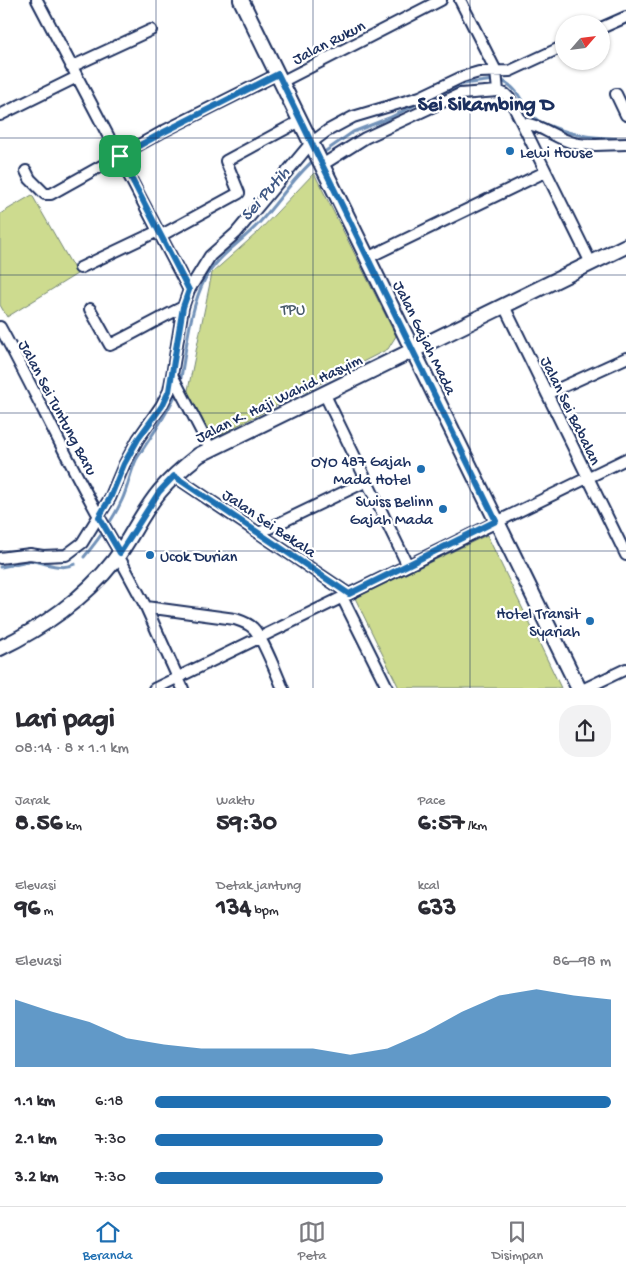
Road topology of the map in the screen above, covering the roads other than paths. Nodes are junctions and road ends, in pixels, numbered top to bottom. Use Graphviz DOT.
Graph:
graph roads {
  1 [pos="37,0"];
  2 [pos="241,0"];
  3 [pos="441,0"];
  4 [pos="460,0"];
  5 [pos="626,17"];
  6 [pos="610,24"];
  7 [pos="151,30"];
  8 [pos="555,50"];
  9 [pos="71,67"];
  10 [pos="77,78"];
  11 [pos="280,78"];
  12 [pos="497,81"];
  13 [pos="616,94"];
  14 [pos="0,115"];
  15 [pos="626,115"];
  16 [pos="300,121"];
  17 [pos="522,123"];
  18 [pos="312,144"];
  19 [pos="626,144"];
  20 [pos="120,156"];
  21 [pos="321,163"];
  22 [pos="26,171"];
  23 [pos="545,172"];
  24 [pos="159,233"];
  25 [pos="626,246"];
  26 [pos="368,258"];
  27 [pos="591,263"];
  28 [pos="80,268"];
  29 [pos="189,290"];
  30 [pos="504,306"];
  31 [pos="183,307"];
  32 [pos="90,309"];
  33 [pos="0,327"];
  34 [pos="413,351"];
  35 [pos="626,358"];
  36 [pos="174,378"];
  37 [pos="324,393"];
  38 [pos="547,394"];
  39 [pos="210,448"];
  40 [pos="626,459"];
  41 [pos="174,476"];
  42 [pos="588,476"];
  43 [pos="367,481"];
  44 [pos="101,520"];
  45 [pos="496,521"];
  46 [pos="259,533"];
  47 [pos="119,554"];
  48 [pos="626,555"];
  49 [pos="0,558"];
  50 [pos="407,564"];
  51 [pos="346,595"];
  52 [pos="146,607"];
  53 [pos="260,637"];
  54 [pos="0,648"];
  55 [pos="626,669"];
  56 [pos="178,677"];
  57 [pos="154,688"];
  58 [pos="183,688"];
  59 [pos="283,688"];
  60 [pos="388,688"];
  61 [pos="579,688"];
  62 [pos="584,688"];
  1 -- 9 [label="street"];
  2 -- 11 [label="street, Jalan Gajah Mada"];
  3 -- 11 [label="street, Jalan Rukun"];
  4 -- 12 [label="street"];
  5 -- 6 [label="street"];
  7 -- 9 [label="street"];
  8 -- 12 [label="street"];
  9 -- 10 [label="street"];
  10 -- 14 [label="street"];
  10 -- 20 [label="street"];
  11 -- 16 [label="street, Jalan Gajah Mada"];
  11 -- 20 [label="street, Jalan Rukun"];
  12 -- 17 [label="street"];
  12 -- 18 [label="street"];
  12 -- 21 [label="street"];
  13 -- 15 [label="street"];
  16 -- 18 [label="street, Jalan Gajah Mada"];
  16 -- 24 [label="street"];
  17 -- 19 [label="street"];
  17 -- 23 [label="street"];
  18 -- 21 [label="street, Jalan Gajah Mada"];
  18 -- 29 [label="street"];
  20 -- 22 [label="street, Jalan Rukun"];
  20 -- 24 [label="street"];
  21 -- 26 [label="street, Jalan Gajah Mada"];
  23 -- 26 [label="street"];
  23 -- 27 [label="street"];
  24 -- 28 [label="street"];
  24 -- 29 [label="street"];
  25 -- 27 [label="street, Jalan K. Haji Wahid Hasyim"];
  26 -- 34 [label="street, Jalan Gajah Mada"];
  27 -- 30 [label="street, Jalan K. Haji Wahid Hasyim"];
  29 -- 31 [label="street"];
  30 -- 34 [label="street, Jalan K. Haji Wahid Hasyim"];
  30 -- 38 [label="street, Jalan Sei Babalan"];
  31 -- 32 [label="street"];
  31 -- 36 [label="street"];
  33 -- 44 [label="street, Jalan Sei Tuntung Baru"];
  34 -- 37 [label="street, Jalan K. Haji Wahid Hasyim"];
  34 -- 45 [label="street, Jalan Gajah Mada"];
  35 -- 38 [label="street"];
  36 -- 39 [label="street"];
  36 -- 44 [label="street"];
  37 -- 39 [label="street, Jalan K. Haji Wahid Hasyim"];
  37 -- 43 [label="street"];
  38 -- 42 [label="street, Jalan Sei Babalan"];
  39 -- 41 [label="street, Jalan K. Haji Wahid Hasyim"];
  40 -- 42 [label="street"];
  41 -- 46 [label="street, Jalan Sei Bekala"];
  41 -- 47 [label="street, Jalan K. Haji Wahid Hasyim"];
  42 -- 45 [label="street"];
  42 -- 48 [label="street, Jalan Sei Babalan"];
  43 -- 46 [label="street"];
  43 -- 50 [label="street"];
  44 -- 47 [label="street, Jalan Sei Tuntung Baru"];
  44 -- 49 [label="street"];
  45 -- 50 [label="street"];
  45 -- 61 [label="street, Jalan Gajah Mada"];
  46 -- 51 [label="street, Jalan Sei Bekala"];
  47 -- 52 [label="street, Jalan Sei Tuntung Baru"];
  47 -- 54 [label="street, Jalan K. Haji Wahid Hasyim"];
  50 -- 51 [label="street"];
  51 -- 53 [label="street"];
  51 -- 60 [label="street, Jalan Sei Bekala"];
  52 -- 53 [label="street"];
  52 -- 56 [label="street, Jalan Sei Tuntung Baru"];
  53 -- 56 [label="street"];
  53 -- 59 [label="street"];
  55 -- 62 [label="street"];
  56 -- 57 [label="street"];
  56 -- 58 [label="street, Jalan Sei Tuntung Baru"];
}
